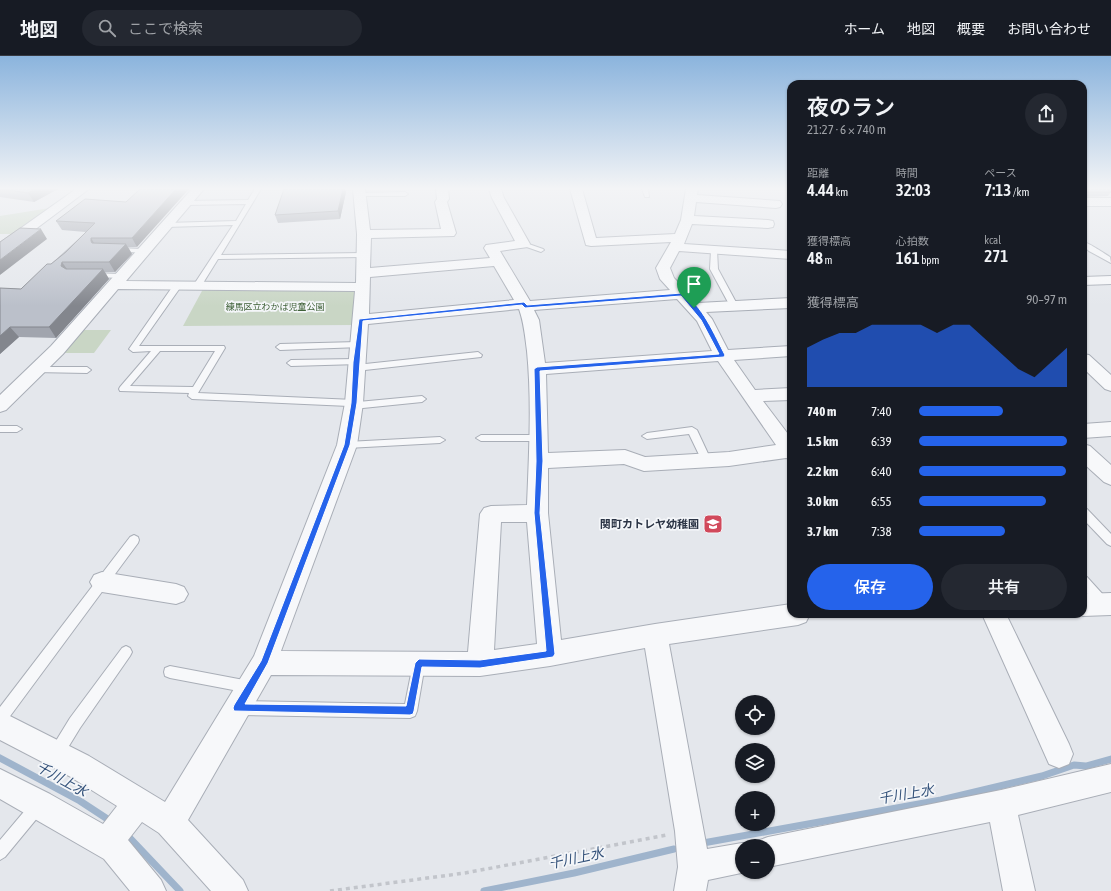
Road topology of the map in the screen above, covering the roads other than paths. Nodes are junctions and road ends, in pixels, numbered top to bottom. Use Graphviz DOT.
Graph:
graph roads {
  1 [pos="29,228"];
  2 [pos="163,228"];
  3 [pos="235,228"];
  4 [pos="363,228"];
  5 [pos="448,228"];
  6 [pos="514,228"];
  7 [pos="587,228"];
  8 [pos="684,228"];
  9 [pos="364,234"];
  10 [pos="677,243"];
  11 [pos="523,244"];
  12 [pos="1087,246"];
  13 [pos="0,249"];
  14 [pos="107,250"];
  15 [pos="540,250"];
  16 [pos="714,250"];
  17 [pos="144,251"];
  18 [pos="787,255"];
  19 [pos="215,257"];
  20 [pos="498,261"];
  21 [pos="1111,262"];
  22 [pos="363,272"];
  23 [pos="87,275"];
  24 [pos="1111,280"];
  25 [pos="118,281"];
  26 [pos="1087,281"];
  27 [pos="178,285"];
  28 [pos="197,286"];
  29 [pos="682,294"];
  30 [pos="787,303"];
  31 [pos="524,305"];
  32 [pos="734,306"];
  33 [pos="694,308"];
  34 [pos="360,320"];
  35 [pos="280,347"];
  36 [pos="157,349"];
  37 [pos="787,351"];
  38 [pos="478,355"];
  39 [pos="722,355"];
  40 [pos="356,358"];
  41 [pos="291,363"];
  42 [pos="1087,363"];
  43 [pos="537,369"];
  44 [pos="37,370"];
  45 [pos="87,370"];
  46 [pos="1087,381"];
  47 [pos="1110,382"];
  48 [pos="195,390"];
  49 [pos="787,394"];
  50 [pos="750,396"];
  51 [pos="422,399"];
  52 [pos="353,404"];
  53 [pos="0,406"];
  54 [pos="0,429"];
  55 [pos="17,429"];
  56 [pos="1111,429"];
  57 [pos="1087,431"];
  58 [pos="648,436"];
  59 [pos="481,438"];
  60 [pos="539,438"];
  61 [pos="440,440"];
  62 [pos="347,445"];
  63 [pos="787,446"];
  64 [pos="787,452"];
  65 [pos="1087,455"];
  66 [pos="706,460"];
  67 [pos="540,461"];
  68 [pos="1111,477"];
  69 [pos="537,513"];
  70 [pos="1087,516"];
  71 [pos="134,540"];
  72 [pos="1111,541"];
  73 [pos="102,582"];
  74 [pos="1087,587"];
  75 [pos="176,594"];
  76 [pos="1099,604"];
  77 [pos="787,616"];
  78 [pos="996,618"];
  79 [pos="655,635"];
  80 [pos="126,652"];
  81 [pos="550,654"];
  82 [pos="264,663"];
  83 [pos="419,663"];
  84 [pos="480,664"];
  85 [pos="170,672"];
  86 [pos="249,688"];
  87 [pos="237,708"];
  88 [pos="0,718"];
  89 [pos="0,724"];
  90 [pos="1059,754"];
  91 [pos="68,760"];
  92 [pos="1111,778"];
  93 [pos="0,783"];
  94 [pos="138,803"];
  95 [pos="40,804"];
  96 [pos="1000,805"];
  97 [pos="170,822"];
  98 [pos="107,844"];
  99 [pos="775,851"];
  100 [pos="0,852"];
  101 [pos="735,861"];
  102 [pos="692,879"];
  103 [pos="150,891"];
  104 [pos="232,891"];
  105 [pos="1018,891"];
  1 -- 13 [label="street"];
  2 -- 17 [label="street"];
  3 -- 19 [label="lane"];
  4 -- 9 [label="street"];
  5 -- 9 [label="street"];
  6 -- 11 [label="street"];
  7 -- 10 [label="street"];
  8 -- 10 [label="street"];
  9 -- 22 [label="street"];
  10 -- 16 [label="street"];
  10 -- 29 [label="street"];
  11 -- 15 [label="lane"];
  11 -- 20 [label="street"];
  12 -- 21 [label="lane"];
  14 -- 17 [label="lane"];
  16 -- 18 [label="street"];
  16 -- 32 [label="lane"];
  17 -- 25 [label="street"];
  19 -- 22 [label="lane"];
  19 -- 28 [label="lane"];
  20 -- 22 [label="street"];
  20 -- 31 [label="street"];
  22 -- 28 [label="street"];
  22 -- 34 [label="street"];
  23 -- 25 [label="lane"];
  24 -- 26 [label="street"];
  25 -- 27 [label="street"];
  25 -- 44 [label="street"];
  27 -- 28 [label="street"];
  27 -- 36 [label="lane"];
  29 -- 31 [label="street"];
  29 -- 33 [label="street"];
  30 -- 32 [label="street"];
  31 -- 34 [label="street"];
  31 -- 43 [label="street"];
  32 -- 33 [label="street"];
  33 -- 39 [label="street"];
  34 -- 40 [label="street"];
  35 -- 40 [label="lane"];
  36 -- 48 [label="lane"];
  36 -- 48 [label="lane"];
  37 -- 39 [label="street"];
  38 -- 40 [label="lane"];
  39 -- 43 [label="street"];
  39 -- 50 [label="street"];
  40 -- 41 [label="lane"];
  40 -- 52 [label="street"];
  42 -- 47 [label="street"];
  43 -- 60 [label="street"];
  44 -- 45 [label="lane"];
  44 -- 53 [label="street"];
  46 -- 47 [label="street"];
  48 -- 52 [label="lane"];
  49 -- 50 [label="street"];
  50 -- 63 [label="street"];
  51 -- 52 [label="lane"];
  52 -- 62 [label="street"];
  54 -- 55 [label="lane"];
  56 -- 57 [label="street"];
  58 -- 66 [label="lane"];
  59 -- 60 [label="lane"];
  60 -- 67 [label="street"];
  61 -- 62 [label="lane"];
  62 -- 82 [label="street"];
  64 -- 66 [label="street"];
  65 -- 68 [label="street"];
  66 -- 67 [label="street"];
  67 -- 69 [label="street"];
  69 -- 81 [label="street"];
  69 -- 84 [label="street"];
  70 -- 72 [label="lane"];
  71 -- 73 [label="lane"];
  73 -- 75 [label="street"];
  73 -- 88 [label="lane"];
  74 -- 76 [label="lane"];
  77 -- 79 [label="street"];
  78 -- 90 [label="street"];
  79 -- 81 [label="street"];
  79 -- 102 [label="street"];
  80 -- 91 [label="lane"];
  81 -- 84 [label="street"];
  82 -- 83 [label="street"];
  82 -- 86 [label="street"];
  83 -- 84 [label="street"];
  83 -- 87 [label="lane"];
  85 -- 86 [label="lane"];
  86 -- 87 [label="street"];
  87 -- 97 [label="street"];
  89 -- 91 [label="street"];
  91 -- 94 [label="street"];
  92 -- 96 [label="street"];
  93 -- 95 [label="street"];
  94 -- 97 [label="street"];
  94 -- 98 [label="street"];
  95 -- 98 [label="street"];
  95 -- 100 [label="lane"];
  96 -- 99 [label="street"];
  96 -- 105 [label="street"];
  97 -- 104 [label="street"];
  98 -- 103 [label="street"];
  101 -- 102 [label="street"];
}
